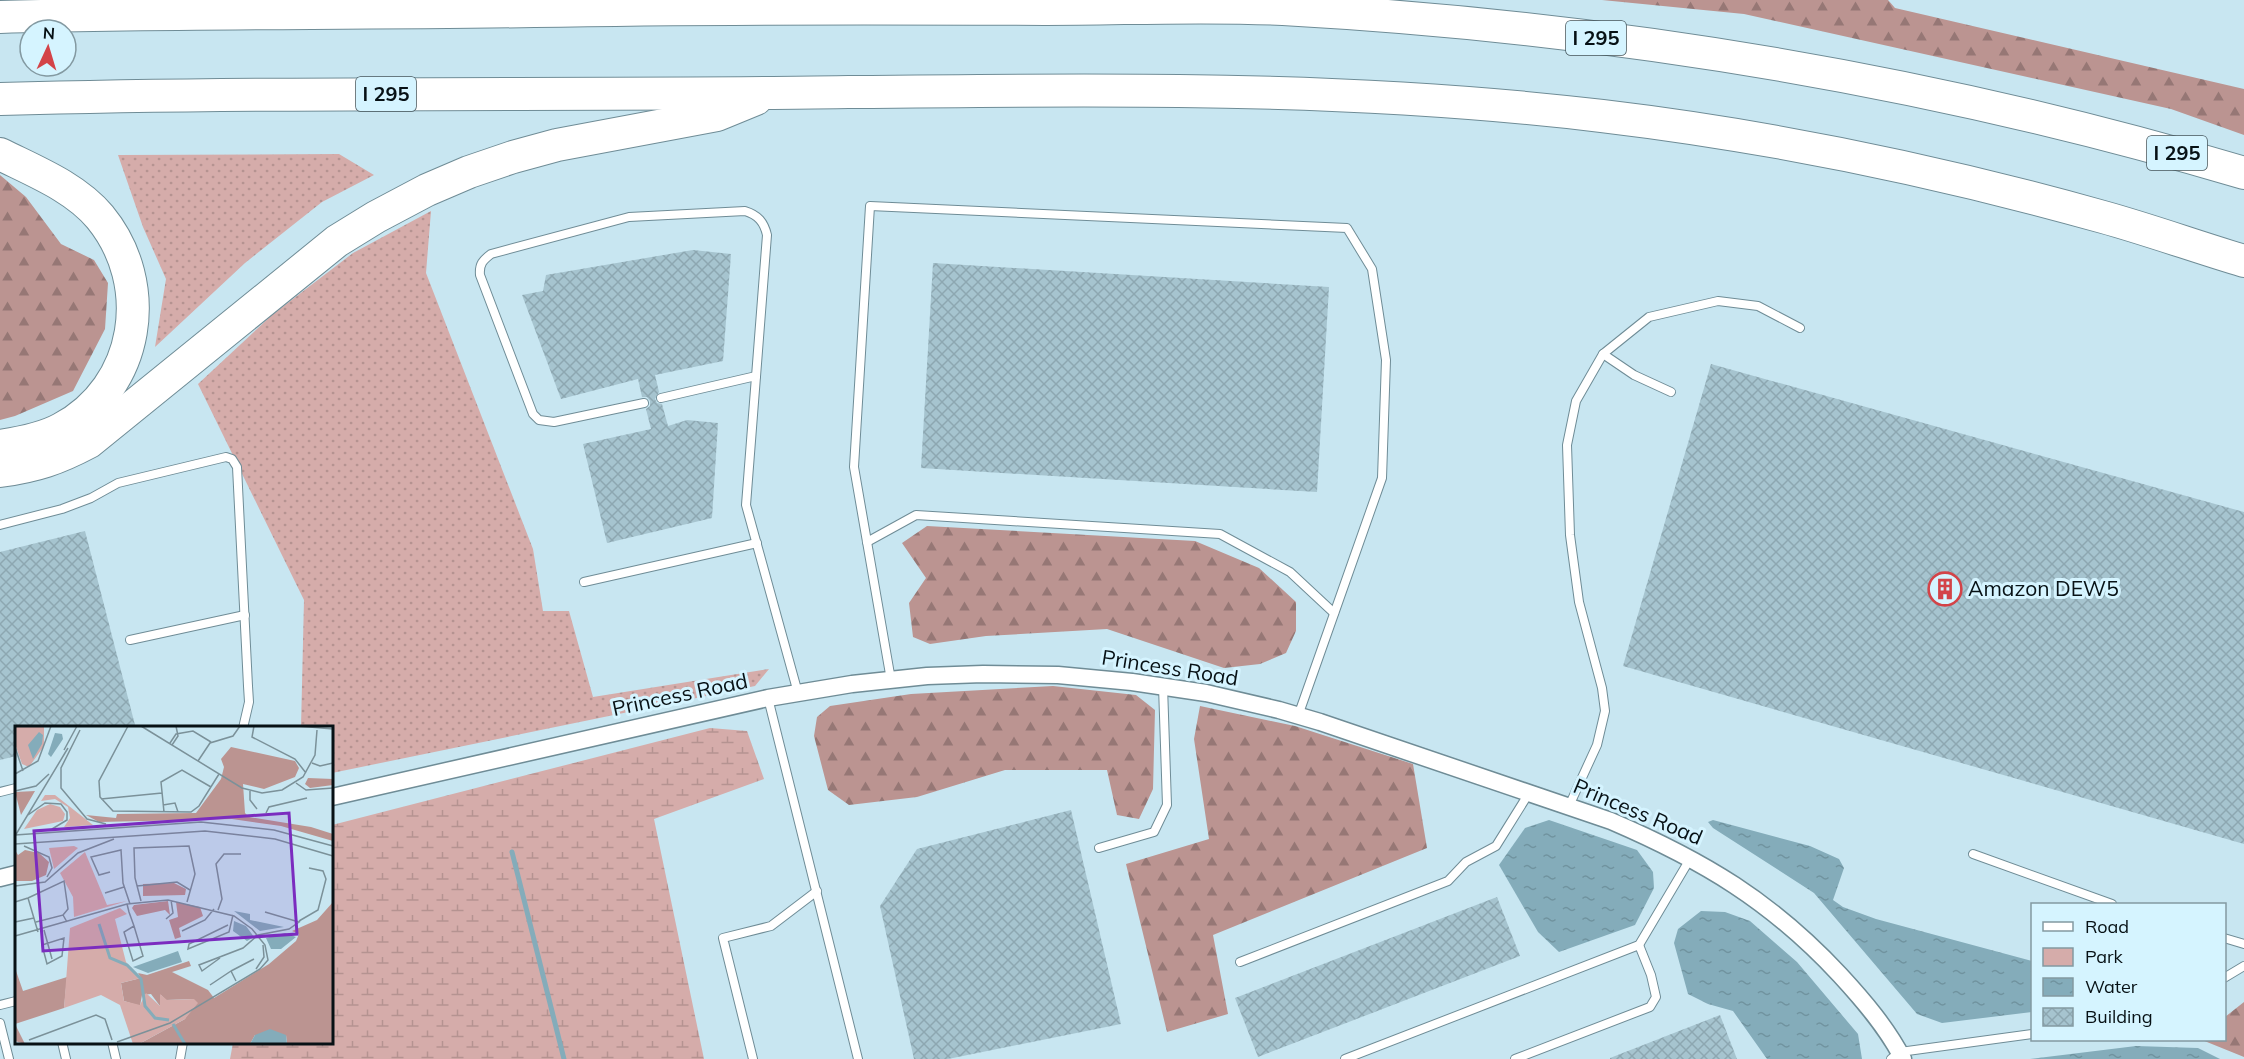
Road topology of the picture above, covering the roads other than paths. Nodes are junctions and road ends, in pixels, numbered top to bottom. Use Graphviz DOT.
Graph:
graph roads {
  1 [pos="68,0"];
  2 [pos="705,4"];
  3 [pos="40,16"];
  4 [pos="0,17"];
  5 [pos="773,93"];
  6 [pos="0,99"];
  7 [pos="0,154"];
  8 [pos="2244,173"];
  9 [pos="2244,261"];
  10 [pos="1800,328"];
  11 [pos="1603,354"];
  12 [pos="756,376"];
  13 [pos="1671,392"];
  14 [pos="661,398"];
  15 [pos="644,403"];
  16 [pos="0,446"];
  17 [pos="0,471"];
  18 [pos="0,525"];
  19 [pos="867,542"];
  20 [pos="757,543"];
  21 [pos="584,582"];
  22 [pos="1334,613"];
  23 [pos="245,615"];
  24 [pos="130,640"];
  25 [pos="891,680"];
  26 [pos="1163,686"];
  27 [pos="798,694"];
  28 [pos="768,698"];
  29 [pos="1298,716"];
  30 [pos="243,726"];
  31 [pos="15,788"];
  32 [pos="0,792"];
  33 [pos="1528,793"];
  34 [pos="333,797"];
  35 [pos="1569,806"];
  36 [pos="1099,848"];
  37 [pos="1973,854"];
  38 [pos="1691,858"];
  39 [pos="15,874"];
  40 [pos="0,878"];
  41 [pos="817,891"];
  42 [pos="2109,903"];
  43 [pos="2226,939"];
  44 [pos="2244,944"];
  45 [pos="1640,945"];
  46 [pos="1240,962"];
  47 [pos="2244,966"];
  48 [pos="2226,977"];
  49 [pos="15,1001"];
  50 [pos="0,1005"];
  51 [pos="0,1023"];
  52 [pos="2031,1034"];
  53 [pos="62,1044"];
  54 [pos="112,1044"];
  55 [pos="183,1044"];
  56 [pos="1898,1057"];
  57 [pos="9,1059"];
  58 [pos="66,1059"];
  59 [pos="116,1059"];
  60 [pos="180,1059"];
  61 [pos="753,1059"];
  62 [pos="858,1059"];
  63 [pos="1345,1059"];
  64 [pos="1515,1059"];
  1 -- 3 [label="highway"];
  2 -- 3 [label="highway, I 295"];
  2 -- 8 [label="highway, I 295"];
  3 -- 4 [label="highway, I 295"];
  5 -- 6 [label="highway, I 295"];
  5 -- 9 [label="highway, I 295"];
  5 -- 17 [label="highway"];
  7 -- 16 [label="highway"];
  10 -- 11 [label="lane"];
  11 -- 13 [label="lane"];
  11 -- 35 [label="lane"];
  12 -- 14 [label="lane"];
  12 -- 15 [label="lane"];
  12 -- 20 [label="lane"];
  18 -- 23 [label="lane"];
  19 -- 22 [label="lane"];
  19 -- 22 [label="lane"];
  19 -- 25 [label="lane"];
  20 -- 21 [label="lane"];
  20 -- 27 [label="lane"];
  22 -- 29 [label="lane"];
  23 -- 24 [label="lane"];
  23 -- 30 [label="lane"];
  25 -- 26 [label="street, Princess Road"];
  25 -- 27 [label="street, Princess Road"];
  26 -- 29 [label="street, Princess Road"];
  26 -- 36 [label="lane"];
  27 -- 28 [label="street, Princess Road"];
  28 -- 34 [label="street, Princess Road"];
  28 -- 41 [label="lane"];
  29 -- 33 [label="street, Princess Road"];
  31 -- 32 [label="lane"];
  33 -- 35 [label="street, Princess Road"];
  33 -- 46 [label="lane"];
  35 -- 38 [label="street, Princess Road"];
  37 -- 42 [label="lane"];
  38 -- 45 [label="lane"];
  38 -- 56 [label="street, Princess Road"];
  39 -- 40 [label="street"];
  41 -- 61 [label="lane"];
  41 -- 62 [label="lane"];
  43 -- 44 [label="lane"];
  45 -- 63 [label="lane"];
  45 -- 64 [label="lane"];
  47 -- 48 [label="lane"];
  49 -- 50 [label="lane"];
  51 -- 57 [label="lane"];
  52 -- 56 [label="lane"];
  53 -- 58 [label="lane"];
  54 -- 59 [label="lane"];
  55 -- 60 [label="lane"];
}
